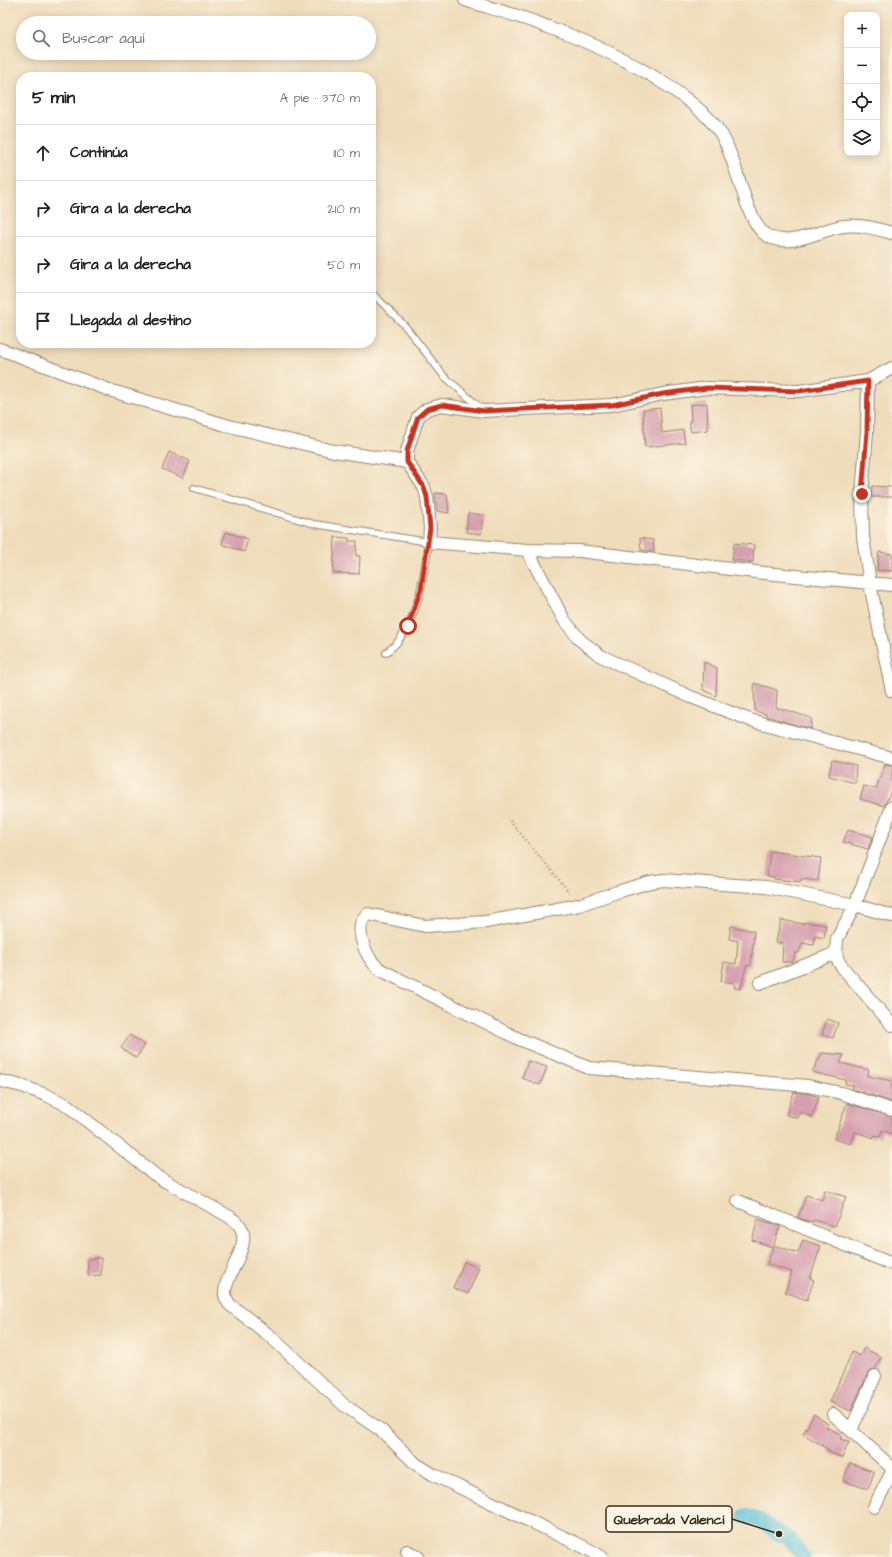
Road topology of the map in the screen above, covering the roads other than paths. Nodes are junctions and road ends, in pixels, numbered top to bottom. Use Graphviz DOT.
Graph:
graph roads {
  1 [pos="465,0"];
  2 [pos="892,233"];
  3 [pos="376,297"];
  4 [pos="0,349"];
  5 [pos="892,368"];
  6 [pos="868,381"];
  7 [pos="484,411"];
  8 [pos="407,462"];
  9 [pos="194,488"];
  10 [pos="429,542"];
  11 [pos="527,550"];
  12 [pos="870,584"];
  13 [pos="892,585"];
  14 [pos="386,653"];
  15 [pos="892,691"];
  16 [pos="892,758"];
  17 [pos="892,807"];
  18 [pos="855,905"];
  19 [pos="892,916"];
  20 [pos="836,953"];
  21 [pos="760,983"];
  22 [pos="892,1025"];
  23 [pos="0,1081"];
  24 [pos="892,1110"];
  25 [pos="738,1201"];
  26 [pos="892,1264"];
  27 [pos="875,1376"];
  28 [pos="833,1414"];
  29 [pos="851,1430"];
  30 [pos="892,1468"];
  31 [pos="892,1472"];
  32 [pos="874,1508"];
  33 [pos="407,1551"];
  34 [pos="418,1557"];
  35 [pos="602,1557"];
  1 -- 2 [label="street"];
  3 -- 7 [label="lane"];
  4 -- 8 [label="street"];
  5 -- 6 [label="street"];
  6 -- 7 [label="street"];
  6 -- 12 [label="street"];
  7 -- 8 [label="street"];
  8 -- 10 [label="street"];
  9 -- 10 [label="lane"];
  10 -- 11 [label="street"];
  10 -- 14 [label="lane"];
  11 -- 12 [label="street"];
  11 -- 16 [label="street"];
  12 -- 13 [label="street"];
  12 -- 15 [label="street"];
  17 -- 18 [label="street"];
  18 -- 19 [label="street"];
  18 -- 20 [label="street"];
  18 -- 24 [label="street"];
  20 -- 21 [label="street"];
  20 -- 22 [label="street"];
  23 -- 35 [label="street"];
  25 -- 26 [label="street"];
  27 -- 29 [label="street"];
  28 -- 29 [label="street"];
  29 -- 30 [label="street"];
  31 -- 32 [label="street"];
  33 -- 34 [label="street"];
}
